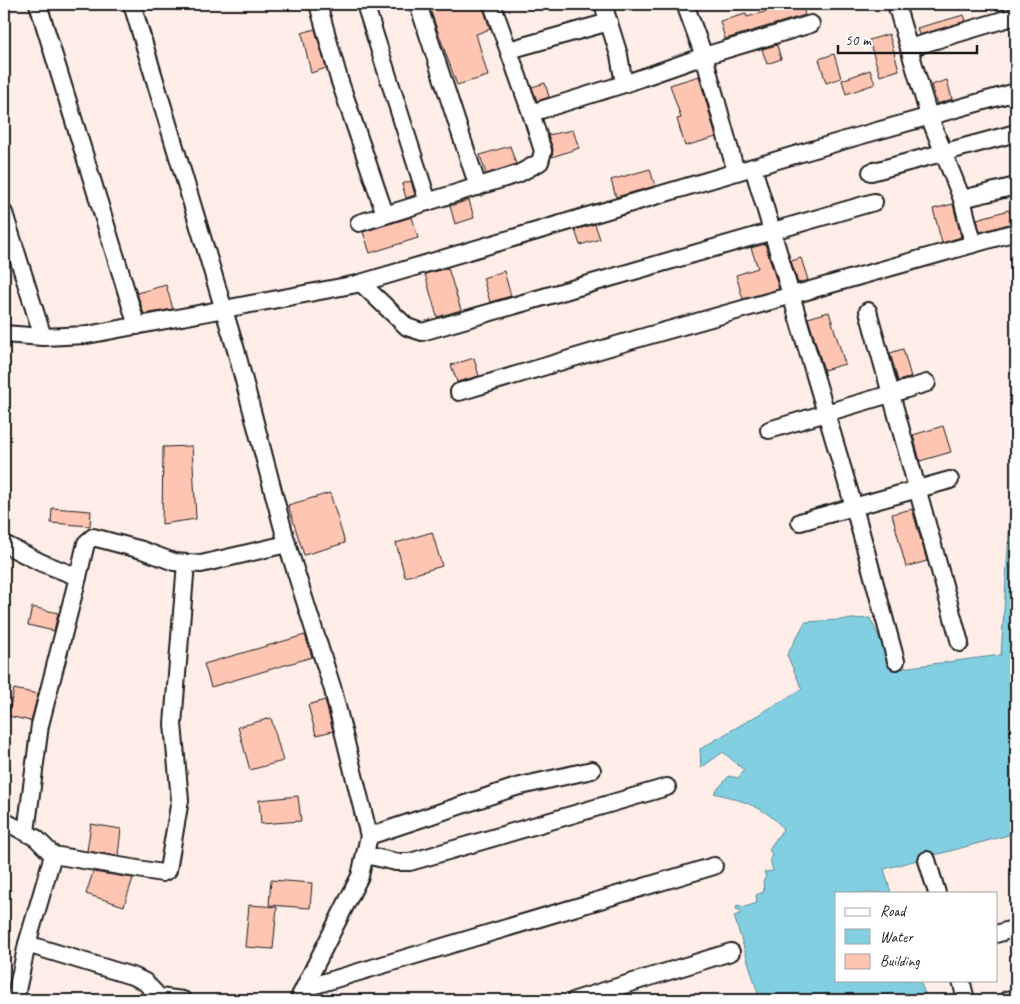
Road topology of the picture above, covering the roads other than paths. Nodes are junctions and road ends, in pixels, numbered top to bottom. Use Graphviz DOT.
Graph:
graph roads {
  1 [pos="38,4"];
  2 [pos="132,4"];
  3 [pos="318,4"];
  4 [pos="364,4"];
  5 [pos="418,4"];
  6 [pos="492,4"];
  7 [pos="603,4"];
  8 [pos="685,4"];
  9 [pos="896,4"];
  10 [pos="1016,16"];
  11 [pos="609,22"];
  12 [pos="811,24"];
  13 [pos="909,48"];
  14 [pos="509,50"];
  15 [pos="704,56"];
  16 [pos="624,84"];
  17 [pos="1016,92"];
  18 [pos="530,113"];
  19 [pos="929,116"];
  20 [pos="1016,133"];
  21 [pos="942,154"];
  22 [pos="753,167"];
  23 [pos="736,172"];
  24 [pos="871,172"];
  25 [pos="1016,186"];
  26 [pos="478,188"];
  27 [pos="962,200"];
  28 [pos="428,202"];
  29 [pos="874,202"];
  30 [pos="4,213"];
  31 [pos="385,214"];
  32 [pos="359,223"];
  33 [pos="772,231"];
  34 [pos="1016,232"];
  35 [pos="973,243"];
  36 [pos="361,283"];
  37 [pos="790,295"];
  38 [pos="225,311"];
  39 [pos="868,311"];
  40 [pos="137,326"];
  41 [pos="4,334"];
  42 [pos="43,337"];
  43 [pos="927,383"];
  44 [pos="460,392"];
  45 [pos="891,393"];
  46 [pos="825,413"];
  47 [pos="769,430"];
  48 [pos="950,480"];
  49 [pos="918,489"];
  50 [pos="854,507"];
  51 [pos="800,522"];
  52 [pos="4,544"];
  53 [pos="288,544"];
  54 [pos="186,563"];
  55 [pos="78,577"];
  56 [pos="960,643"];
  57 [pos="896,661"];
  58 [pos="592,770"];
  59 [pos="667,787"];
  60 [pos="4,821"];
  61 [pos="26,832"];
  62 [pos="369,836"];
  63 [pos="53,855"];
  64 [pos="366,855"];
  65 [pos="927,860"];
  66 [pos="714,866"];
  67 [pos="937,892"];
  68 [pos="1016,928"];
  69 [pos="998,933"];
  70 [pos="27,944"];
  71 [pos="731,952"];
  72 [pos="962,982"];
  73 [pos="301,994"];
  74 [pos="624,994"];
  75 [pos="1016,998"];
  76 [pos="15,1000"];
  77 [pos="183,1000"];
  78 [pos="575,1000"];
  79 [pos="966,1000"];
  80 [pos="1007,1000"];
  1 -- 40 [label="street"];
  2 -- 38 [label="street"];
  3 -- 31 [label="street"];
  4 -- 28 [label="street"];
  5 -- 26 [label="street"];
  6 -- 14 [label="street"];
  7 -- 11 [label="street"];
  8 -- 15 [label="street"];
  9 -- 13 [label="street"];
  10 -- 13 [label="street"];
  11 -- 14 [label="street"];
  11 -- 16 [label="street"];
  12 -- 15 [label="street"];
  13 -- 19 [label="street"];
  14 -- 18 [label="street"];
  15 -- 16 [label="street"];
  15 -- 23 [label="street"];
  16 -- 18 [label="street"];
  17 -- 19 [label="street"];
  18 -- 26 [label="street"];
  19 -- 21 [label="street"];
  19 -- 22 [label="street"];
  20 -- 21 [label="street"];
  21 -- 24 [label="street"];
  21 -- 27 [label="street"];
  22 -- 23 [label="street"];
  22 -- 33 [label="street"];
  23 -- 36 [label="street"];
  25 -- 27 [label="street"];
  26 -- 28 [label="street"];
  27 -- 35 [label="street"];
  28 -- 31 [label="street"];
  29 -- 33 [label="street"];
  30 -- 42 [label="street"];
  31 -- 32 [label="street"];
  33 -- 36 [label="street"];
  33 -- 37 [label="street"];
  34 -- 35 [label="street"];
  35 -- 37 [label="street"];
  36 -- 38 [label="street"];
  37 -- 44 [label="street"];
  37 -- 46 [label="street"];
  38 -- 40 [label="street"];
  38 -- 53 [label="street"];
  39 -- 45 [label="street"];
  40 -- 42 [label="street"];
  41 -- 42 [label="street"];
  43 -- 45 [label="street"];
  45 -- 46 [label="street"];
  45 -- 49 [label="street"];
  46 -- 47 [label="street"];
  46 -- 50 [label="street"];
  48 -- 49 [label="street"];
  49 -- 50 [label="street"];
  49 -- 56 [label="street"];
  50 -- 51 [label="street"];
  50 -- 57 [label="street"];
  52 -- 55 [label="street"];
  53 -- 54 [label="street"];
  53 -- 62 [label="street"];
  54 -- 55 [label="street"];
  54 -- 63 [label="street"];
  55 -- 61 [label="street"];
  58 -- 62 [label="street"];
  59 -- 64 [label="street"];
  60 -- 61 [label="street"];
  61 -- 63 [label="street"];
  62 -- 64 [label="street"];
  63 -- 70 [label="street"];
  64 -- 73 [label="street"];
  65 -- 67 [label="street"];
  66 -- 73 [label="street"];
  68 -- 69 [label="street"];
  70 -- 76 [label="street"];
  70 -- 77 [label="street"];
  71 -- 74 [label="street"];
  72 -- 79 [label="street"];
  74 -- 78 [label="street"];
  75 -- 80 [label="street"];
}
